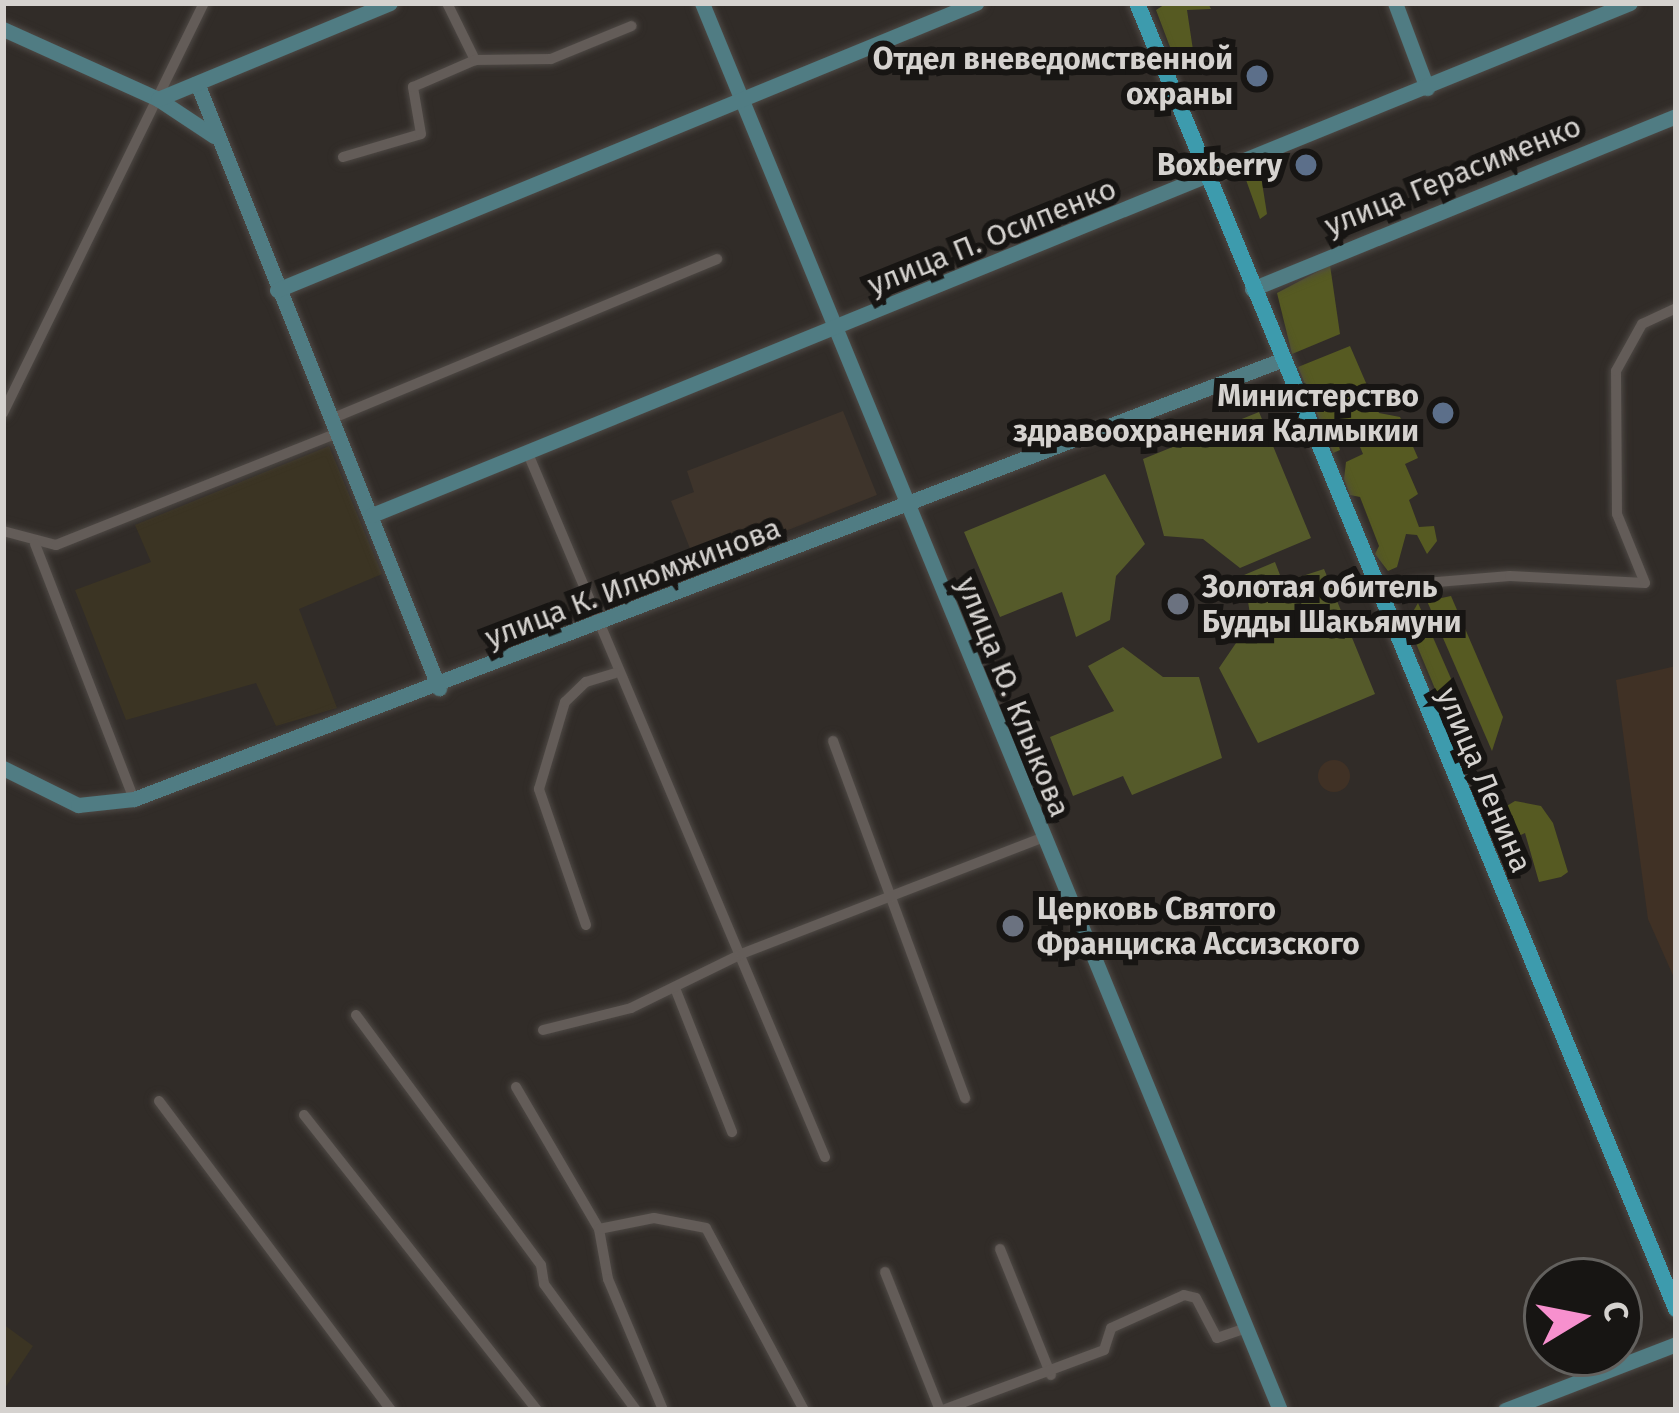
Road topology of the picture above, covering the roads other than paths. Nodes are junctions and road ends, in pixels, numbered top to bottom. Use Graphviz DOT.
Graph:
graph roads {
  1 [pos="204,3"];
  2 [pos="390,3"];
  3 [pos="447,3"];
  4 [pos="702,3"];
  5 [pos="976,3"];
  6 [pos="1137,3"];
  7 [pos="1395,3"];
  8 [pos="1630,3"];
  9 [pos="632,26"];
  10 [pos="3,29"];
  11 [pos="475,60"];
  12 [pos="197,83"];
  13 [pos="1427,88"];
  14 [pos="740,98"];
  15 [pos="158,99"];
  16 [pos="1676,116"];
  17 [pos="214,136"];
  18 [pos="343,157"];
  19 [pos="1207,178"];
  20 [pos="717,259"];
  21 [pos="1252,289"];
  22 [pos="277,290"];
  23 [pos="1676,308"];
  24 [pos="834,329"];
  25 [pos="1281,360"];
  26 [pos="3,413"];
  27 [pos="334,426"];
  28 [pos="529,456"];
  29 [pos="905,506"];
  30 [pos="372,515"];
  31 [pos="3,531"];
  32 [pos="35,544"];
  33 [pos="1379,596"];
  34 [pos="597,623"];
  35 [pos="615,673"];
  36 [pos="439,688"];
  37 [pos="833,741"];
  38 [pos="3,768"];
  39 [pos="134,799"];
  40 [pos="1042,838"];
  41 [pos="888,900"];
  42 [pos="586,926"];
  43 [pos="741,954"];
  44 [pos="674,988"];
  45 [pos="356,1015"];
  46 [pos="543,1030"];
  47 [pos="516,1087"];
  48 [pos="965,1098"];
  49 [pos="159,1101"];
  50 [pos="304,1114"];
  51 [pos="732,1132"];
  52 [pos="825,1156"];
  53 [pos="599,1228"];
  54 [pos="1000,1250"];
  55 [pos="885,1272"];
  56 [pos="1676,1309"];
  57 [pos="1246,1328"];
  58 [pos="1676,1344"];
  59 [pos="1051,1376"];
  60 [pos="391,1410"];
  61 [pos="537,1410"];
  62 [pos="636,1410"];
  63 [pos="663,1410"];
  64 [pos="804,1410"];
  65 [pos="942,1410"];
  66 [pos="1280,1410"];
  67 [pos="1505,1410"];
  1 -- 15 [label="street"];
  2 -- 12 [label="street"];
  3 -- 11 [label="street"];
  4 -- 14 [label="street, улица Ю. Клыкова"];
  5 -- 14 [label="street"];
  6 -- 19 [label="main road, улица Ленина"];
  7 -- 13 [label="street"];
  8 -- 13 [label="street, улица П. Осипенко"];
  9 -- 11 [label="street"];
  10 -- 15 [label="street"];
  11 -- 18 [label="street"];
  12 -- 15 [label="street"];
  12 -- 17 [label="street"];
  13 -- 19 [label="street, улица П. Осипенко"];
  14 -- 22 [label="street"];
  14 -- 24 [label="street, улица Ю. Клыкова"];
  15 -- 17 [label="street"];
  15 -- 26 [label="street"];
  16 -- 21 [label="street, улица Герасименко"];
  17 -- 22 [label="street"];
  19 -- 21 [label="main road, улица Ленина"];
  19 -- 24 [label="street, улица П. Осипенко"];
  20 -- 27 [label="street"];
  21 -- 25 [label="main road, улица Ленина"];
  22 -- 27 [label="street"];
  23 -- 33 [label="street"];
  24 -- 28 [label="street, улица П. Осипенко"];
  24 -- 29 [label="street, улица Ю. Клыкова"];
  25 -- 29 [label="street, улица К. Илюмжинова"];
  25 -- 33 [label="main road, улица Ленина"];
  27 -- 30 [label="street"];
  27 -- 32 [label="street"];
  28 -- 30 [label="street, улица П. Осипенко"];
  28 -- 34 [label="street"];
  29 -- 34 [label="street, улица К. Илюмжинова"];
  29 -- 40 [label="street, улица Ю. Клыкова"];
  30 -- 36 [label="street"];
  31 -- 32 [label="street"];
  32 -- 39 [label="street"];
  33 -- 56 [label="main road, улица Ленина"];
  34 -- 35 [label="street"];
  34 -- 36 [label="street, улица К. Илюмжинова"];
  35 -- 42 [label="street"];
  35 -- 43 [label="street"];
  36 -- 39 [label="street, улица К. Илюмжинова"];
  37 -- 41 [label="street"];
  38 -- 39 [label="street, улица К. Илюмжинова"];
  40 -- 41 [label="street"];
  40 -- 57 [label="street, улица Ю. Клыкова"];
  41 -- 43 [label="street"];
  41 -- 48 [label="street"];
  43 -- 44 [label="street"];
  43 -- 52 [label="street"];
  44 -- 46 [label="street"];
  44 -- 51 [label="street"];
  45 -- 62 [label="street"];
  47 -- 53 [label="street"];
  49 -- 60 [label="street"];
  50 -- 61 [label="street"];
  53 -- 63 [label="street"];
  53 -- 64 [label="street"];
  54 -- 59 [label="street"];
  55 -- 65 [label="street"];
  57 -- 59 [label="street"];
  57 -- 66 [label="street, улица Ю. Клыкова"];
  58 -- 67 [label="street"];
  59 -- 65 [label="street"];
}
